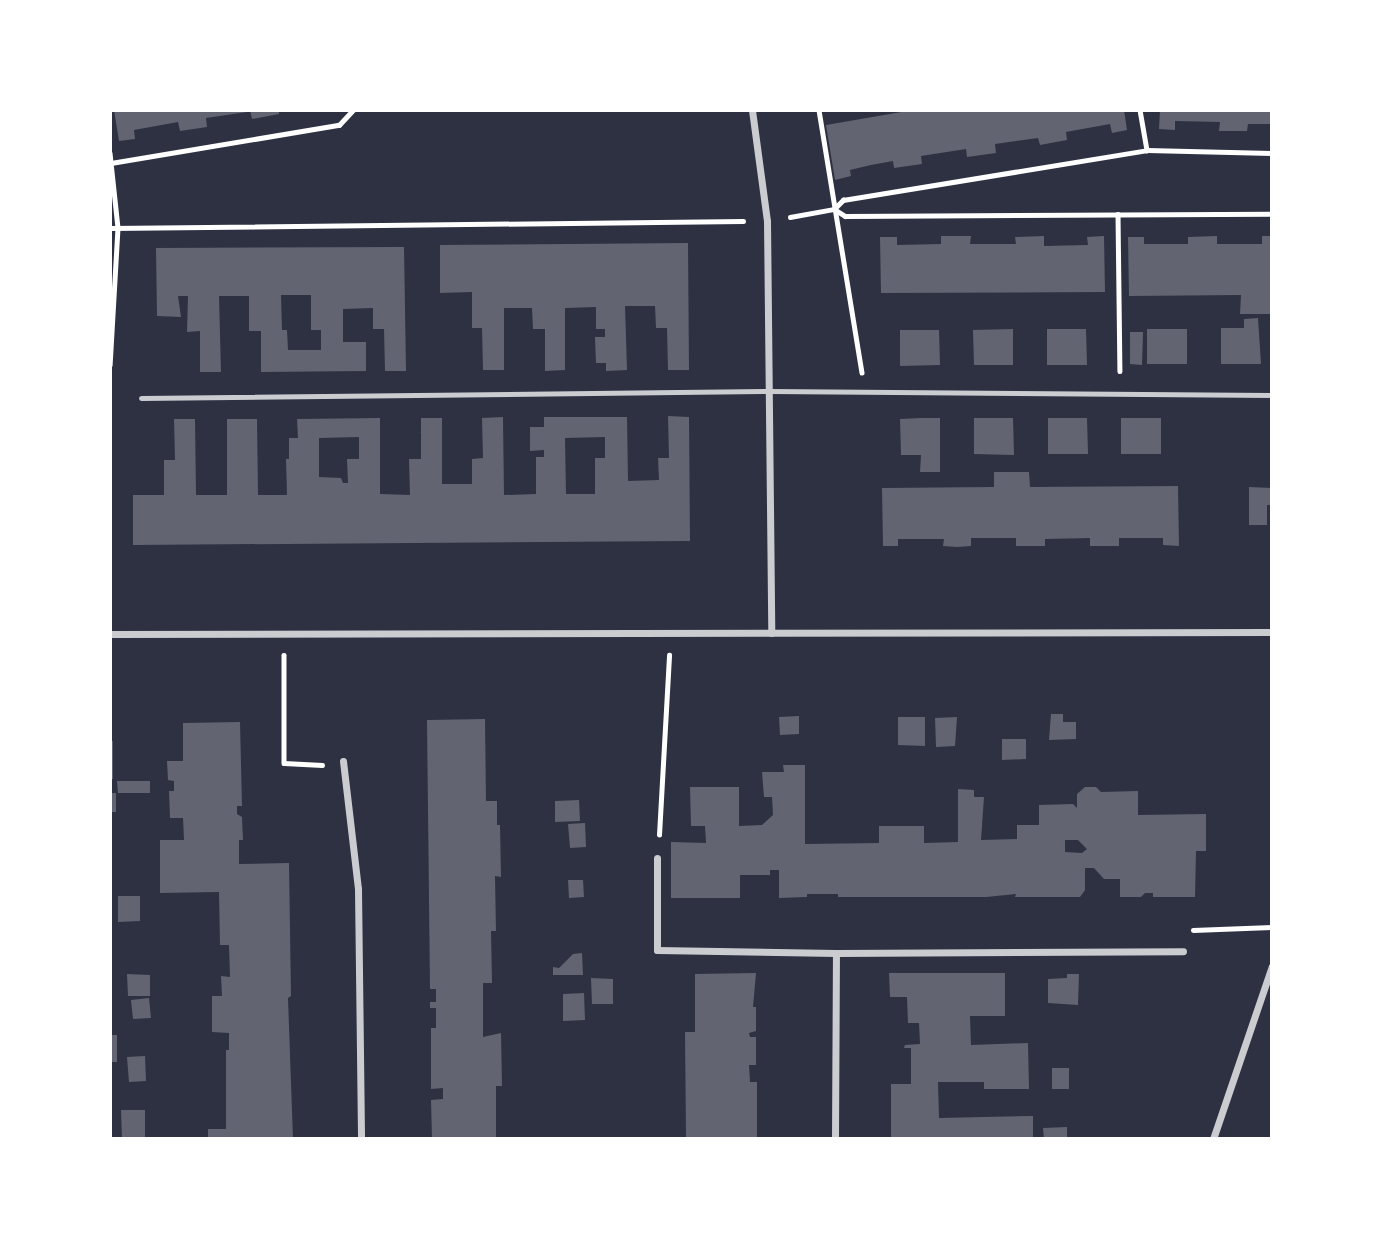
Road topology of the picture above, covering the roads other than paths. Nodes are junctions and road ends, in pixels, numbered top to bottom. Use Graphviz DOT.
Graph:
graph roads {
  1 [pos="751,110"];
  2 [pos="770,391"];
  3 [pos="1272,395"];
  4 [pos="141,398"];
  5 [pos="1272,632"];
  6 [pos="771,633"];
  7 [pos="110,634"];
  8 [pos="343,761"];
  9 [pos="657,858"];
  10 [pos="1183,951"];
  11 [pos="836,953"];
  12 [pos="1272,966"];
  13 [pos="361,1139"];
  14 [pos="835,1139"];
  15 [pos="1213,1139"];
  1 -- 2 [label="street"];
  2 -- 3 [label="lane"];
  2 -- 4 [label="lane"];
  2 -- 6 [label="street"];
  5 -- 6 [label="street"];
  6 -- 7 [label="street"];
  8 -- 13 [label="street"];
  9 -- 11 [label="street"];
  10 -- 11 [label="street"];
  11 -- 14 [label="street"];
  12 -- 15 [label="street"];
}
